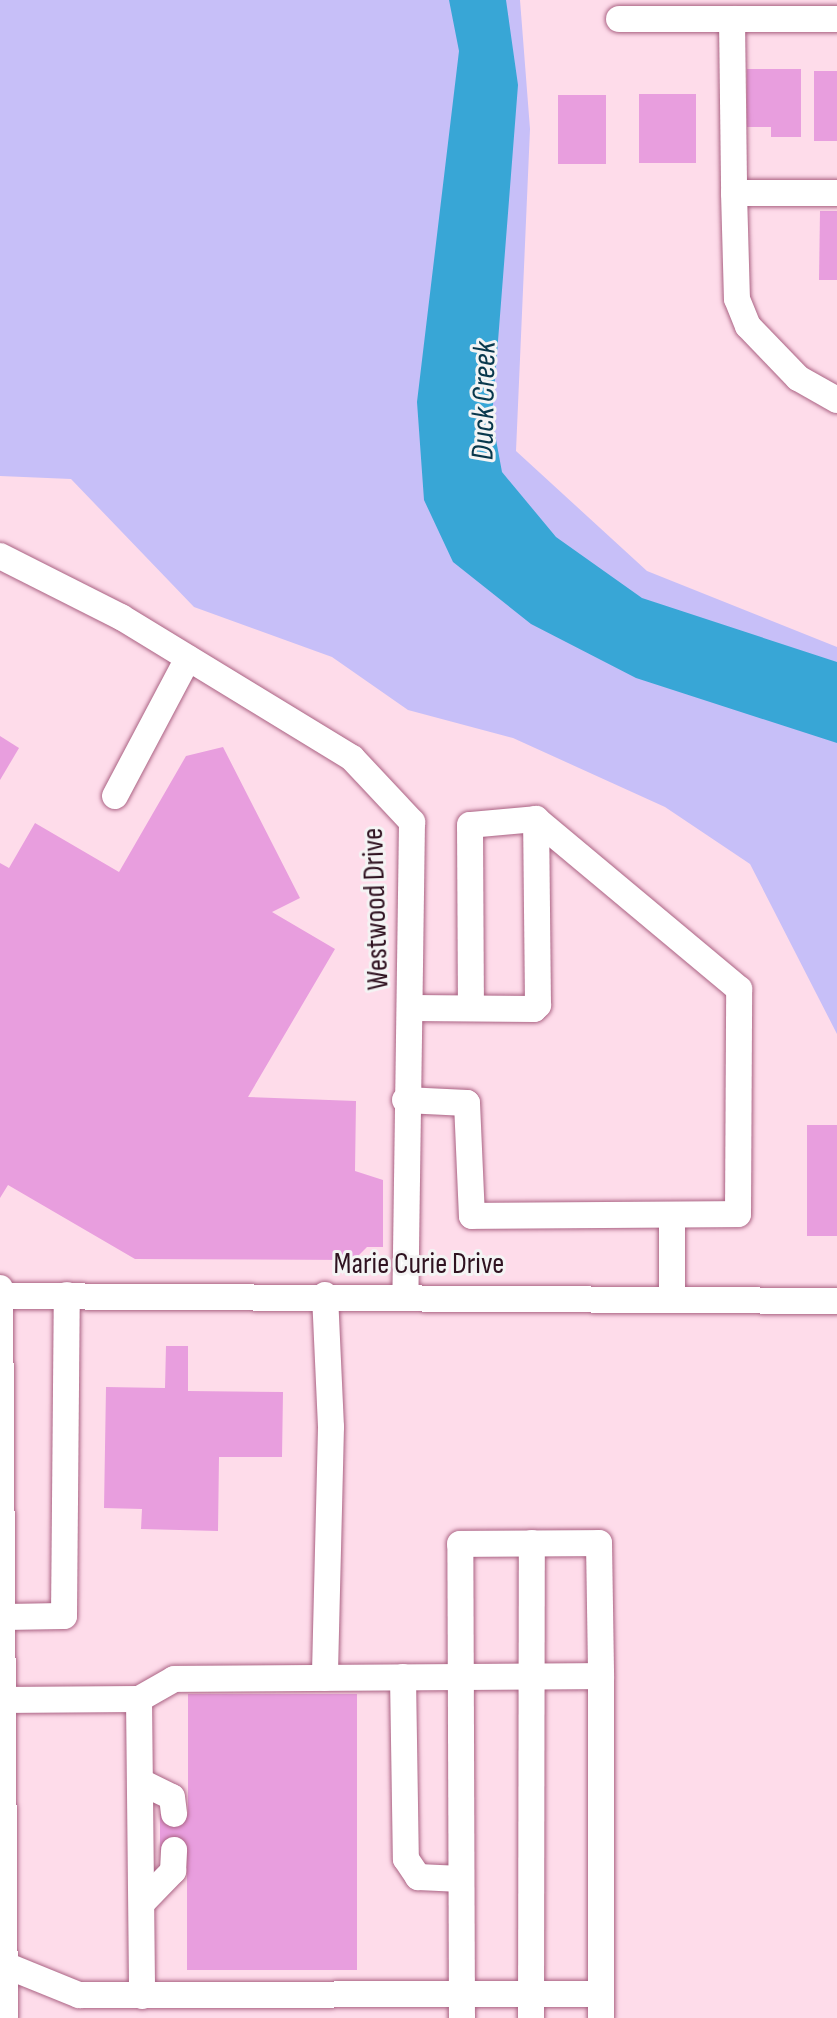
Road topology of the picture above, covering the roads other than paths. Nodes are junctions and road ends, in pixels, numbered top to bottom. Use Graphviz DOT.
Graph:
graph roads {
  1 [pos="627,9"];
  2 [pos="732,19"];
  3 [pos="837,19"];
  4 [pos="734,193"];
  5 [pos="837,193"];
  6 [pos="837,400"];
  7 [pos="0,556"];
  8 [pos="188,658"];
  9 [pos="115,796"];
  10 [pos="536,819"];
  11 [pos="411,1008"];
  12 [pos="471,1008"];
  13 [pos="405,1100"];
  14 [pos="672,1218"];
  15 [pos="1,1293"];
  16 [pos="67,1295"];
  17 [pos="325,1295"];
  18 [pos="405,1295"];
  19 [pos="672,1299"];
  20 [pos="837,1301"];
  21 [pos="532,1543"];
  22 [pos="4,1617"];
  23 [pos="601,1676"];
  24 [pos="403,1677"];
  25 [pos="460,1677"];
  26 [pos="531,1677"];
  27 [pos="325,1678"];
  28 [pos="139,1699"];
  29 [pos="2,1700"];
  30 [pos="141,1782"];
  31 [pos="174,1814"];
  32 [pos="174,1850"];
  33 [pos="461,1879"];
  34 [pos="142,1903"];
  35 [pos="5,1965"];
  36 [pos="142,1996"];
  37 [pos="462,2006"];
  38 [pos="531,2006"];
  39 [pos="601,2006"];
  40 [pos="5,2018"];
  1 -- 2 [label="street"];
  2 -- 3 [label="street"];
  2 -- 4 [label="street"];
  4 -- 5 [label="street"];
  4 -- 6 [label="street"];
  7 -- 8 [label="street, Westwood Drive"];
  8 -- 9 [label="street"];
  8 -- 11 [label="street, Westwood Drive"];
  10 -- 12 [label="street"];
  10 -- 12 [label="street"];
  10 -- 14 [label="street"];
  11 -- 12 [label="street"];
  11 -- 13 [label="street, Westwood Drive"];
  13 -- 14 [label="street"];
  13 -- 18 [label="street, Westwood Drive"];
  14 -- 19 [label="street"];
  15 -- 16 [label="street, Marie Curie Drive"];
  15 -- 22 [label="street"];
  16 -- 17 [label="street, Marie Curie Drive"];
  16 -- 22 [label="street"];
  17 -- 18 [label="street, Marie Curie Drive"];
  17 -- 27 [label="street"];
  18 -- 19 [label="street, Marie Curie Drive"];
  19 -- 20 [label="street, Marie Curie Drive"];
  21 -- 23 [label="street"];
  21 -- 25 [label="street"];
  21 -- 26 [label="street"];
  22 -- 29 [label="street"];
  23 -- 26 [label="street"];
  23 -- 39 [label="street"];
  24 -- 25 [label="street"];
  24 -- 27 [label="street"];
  24 -- 33 [label="street"];
  25 -- 26 [label="street"];
  25 -- 33 [label="street"];
  26 -- 38 [label="street"];
  27 -- 28 [label="street"];
  28 -- 29 [label="street"];
  28 -- 30 [label="street"];
  29 -- 35 [label="street"];
  30 -- 31 [label="street"];
  30 -- 34 [label="street"];
  32 -- 34 [label="street"];
  33 -- 37 [label="street"];
  34 -- 36 [label="street"];
  35 -- 36 [label="street"];
  35 -- 40 [label="street"];
  36 -- 37 [label="street"];
  37 -- 38 [label="street"];
  38 -- 39 [label="street"];
}
